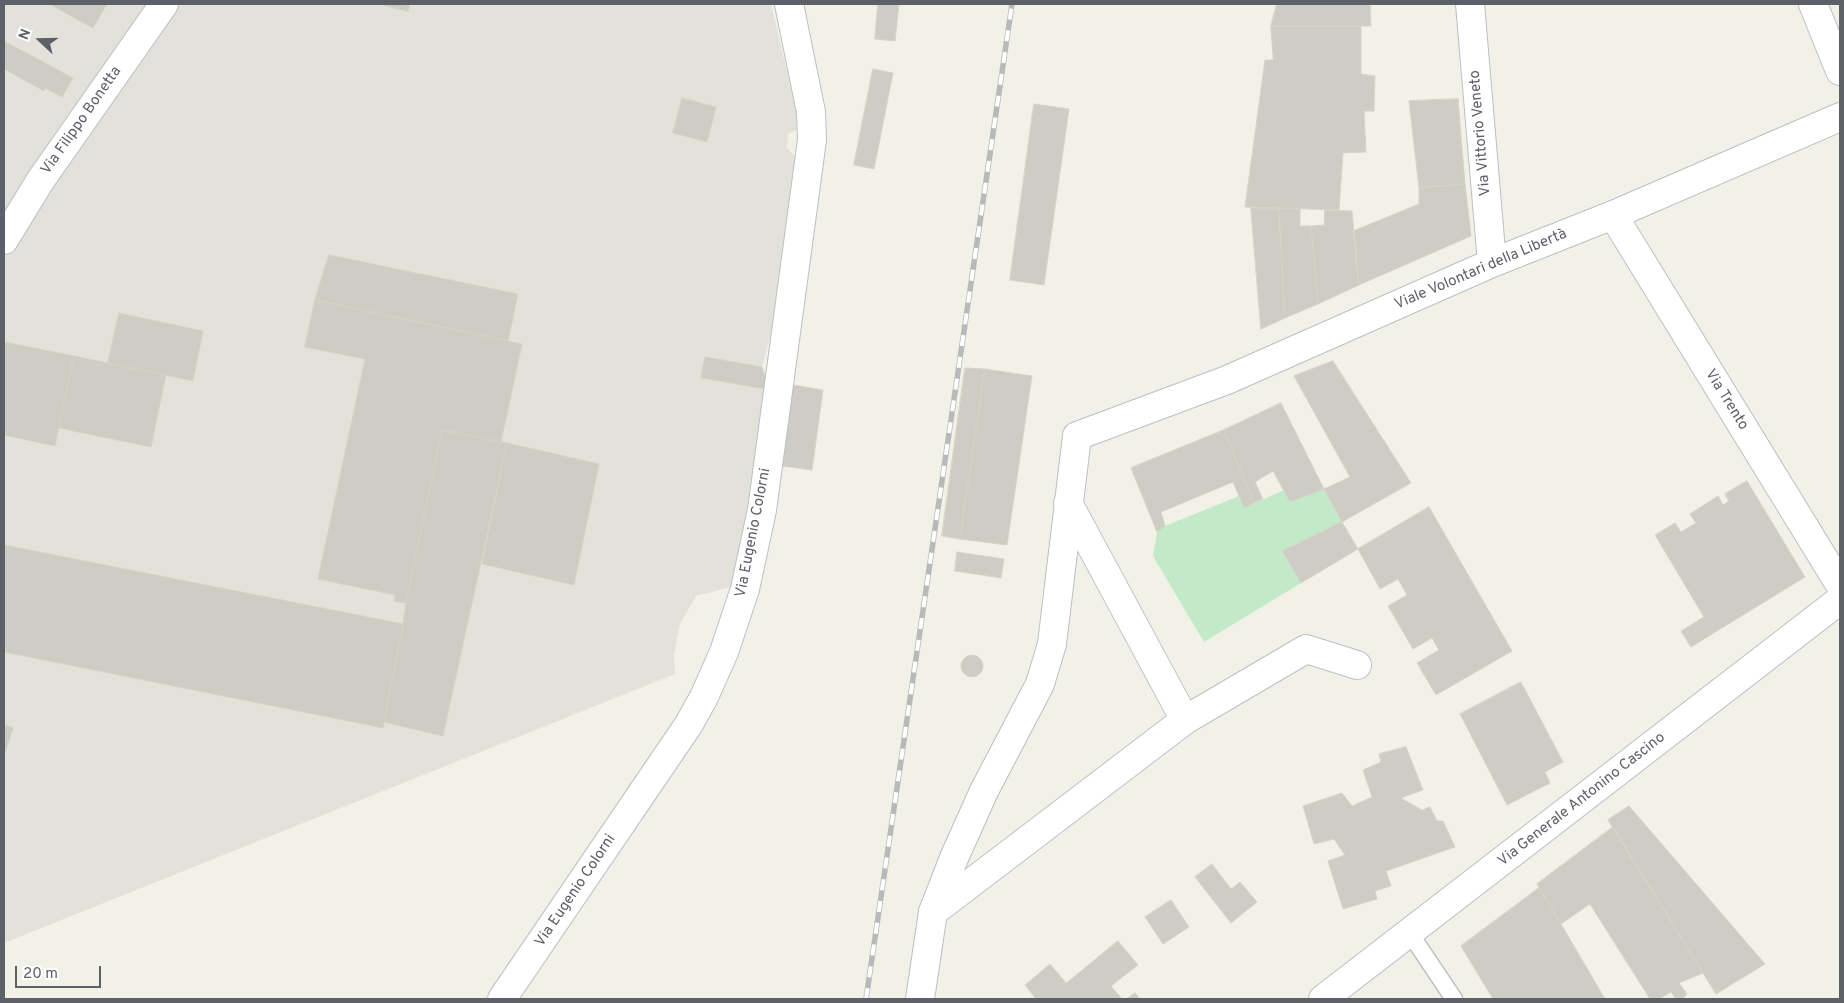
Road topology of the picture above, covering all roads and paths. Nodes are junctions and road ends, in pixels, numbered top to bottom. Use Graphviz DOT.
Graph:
graph roads {
  1 [pos="164,4"];
  2 [pos="789,4"];
  3 [pos="1470,4"];
  4 [pos="1813,4"];
  5 [pos="1840,71"];
  6 [pos="1840,118"];
  7 [pos="1613,215"];
  8 [pos="4,240"];
  9 [pos="1492,263"];
  10 [pos="1068,503"];
  11 [pos="1840,585"];
  12 [pos="1840,600"];
  13 [pos="1357,665"];
  14 [pos="1185,720"];
  15 [pos="933,912"];
  16 [pos="1409,932"];
  17 [pos="502,999"];
  18 [pos="920,999"];
  19 [pos="1323,999"];
  20 [pos="1454,999"];
  1 -- 8 [label="street, Via Filippo Bonetta"];
  2 -- 17 [label="street, Via Eugenio Colorni"];
  3 -- 9 [label="street, Via Vittorio Veneto"];
  4 -- 5 [label="street"];
  6 -- 7 [label="street, Viale Volontari della Libertà"];
  7 -- 9 [label="street, Viale Volontari della Libertà"];
  7 -- 11 [label="street, Via Trento"];
  9 -- 10 [label="street, Viale Volontari della Libertà"];
  10 -- 14 [label="street"];
  10 -- 15 [label="street"];
  12 -- 16 [label="street, Via Generale Antonino Cascino"];
  13 -- 14 [label="street"];
  14 -- 15 [label="street"];
  15 -- 18 [label="street"];
  16 -- 19 [label="street, Via Generale Antonino Cascino"];
  16 -- 20 [label="lane"];
}
